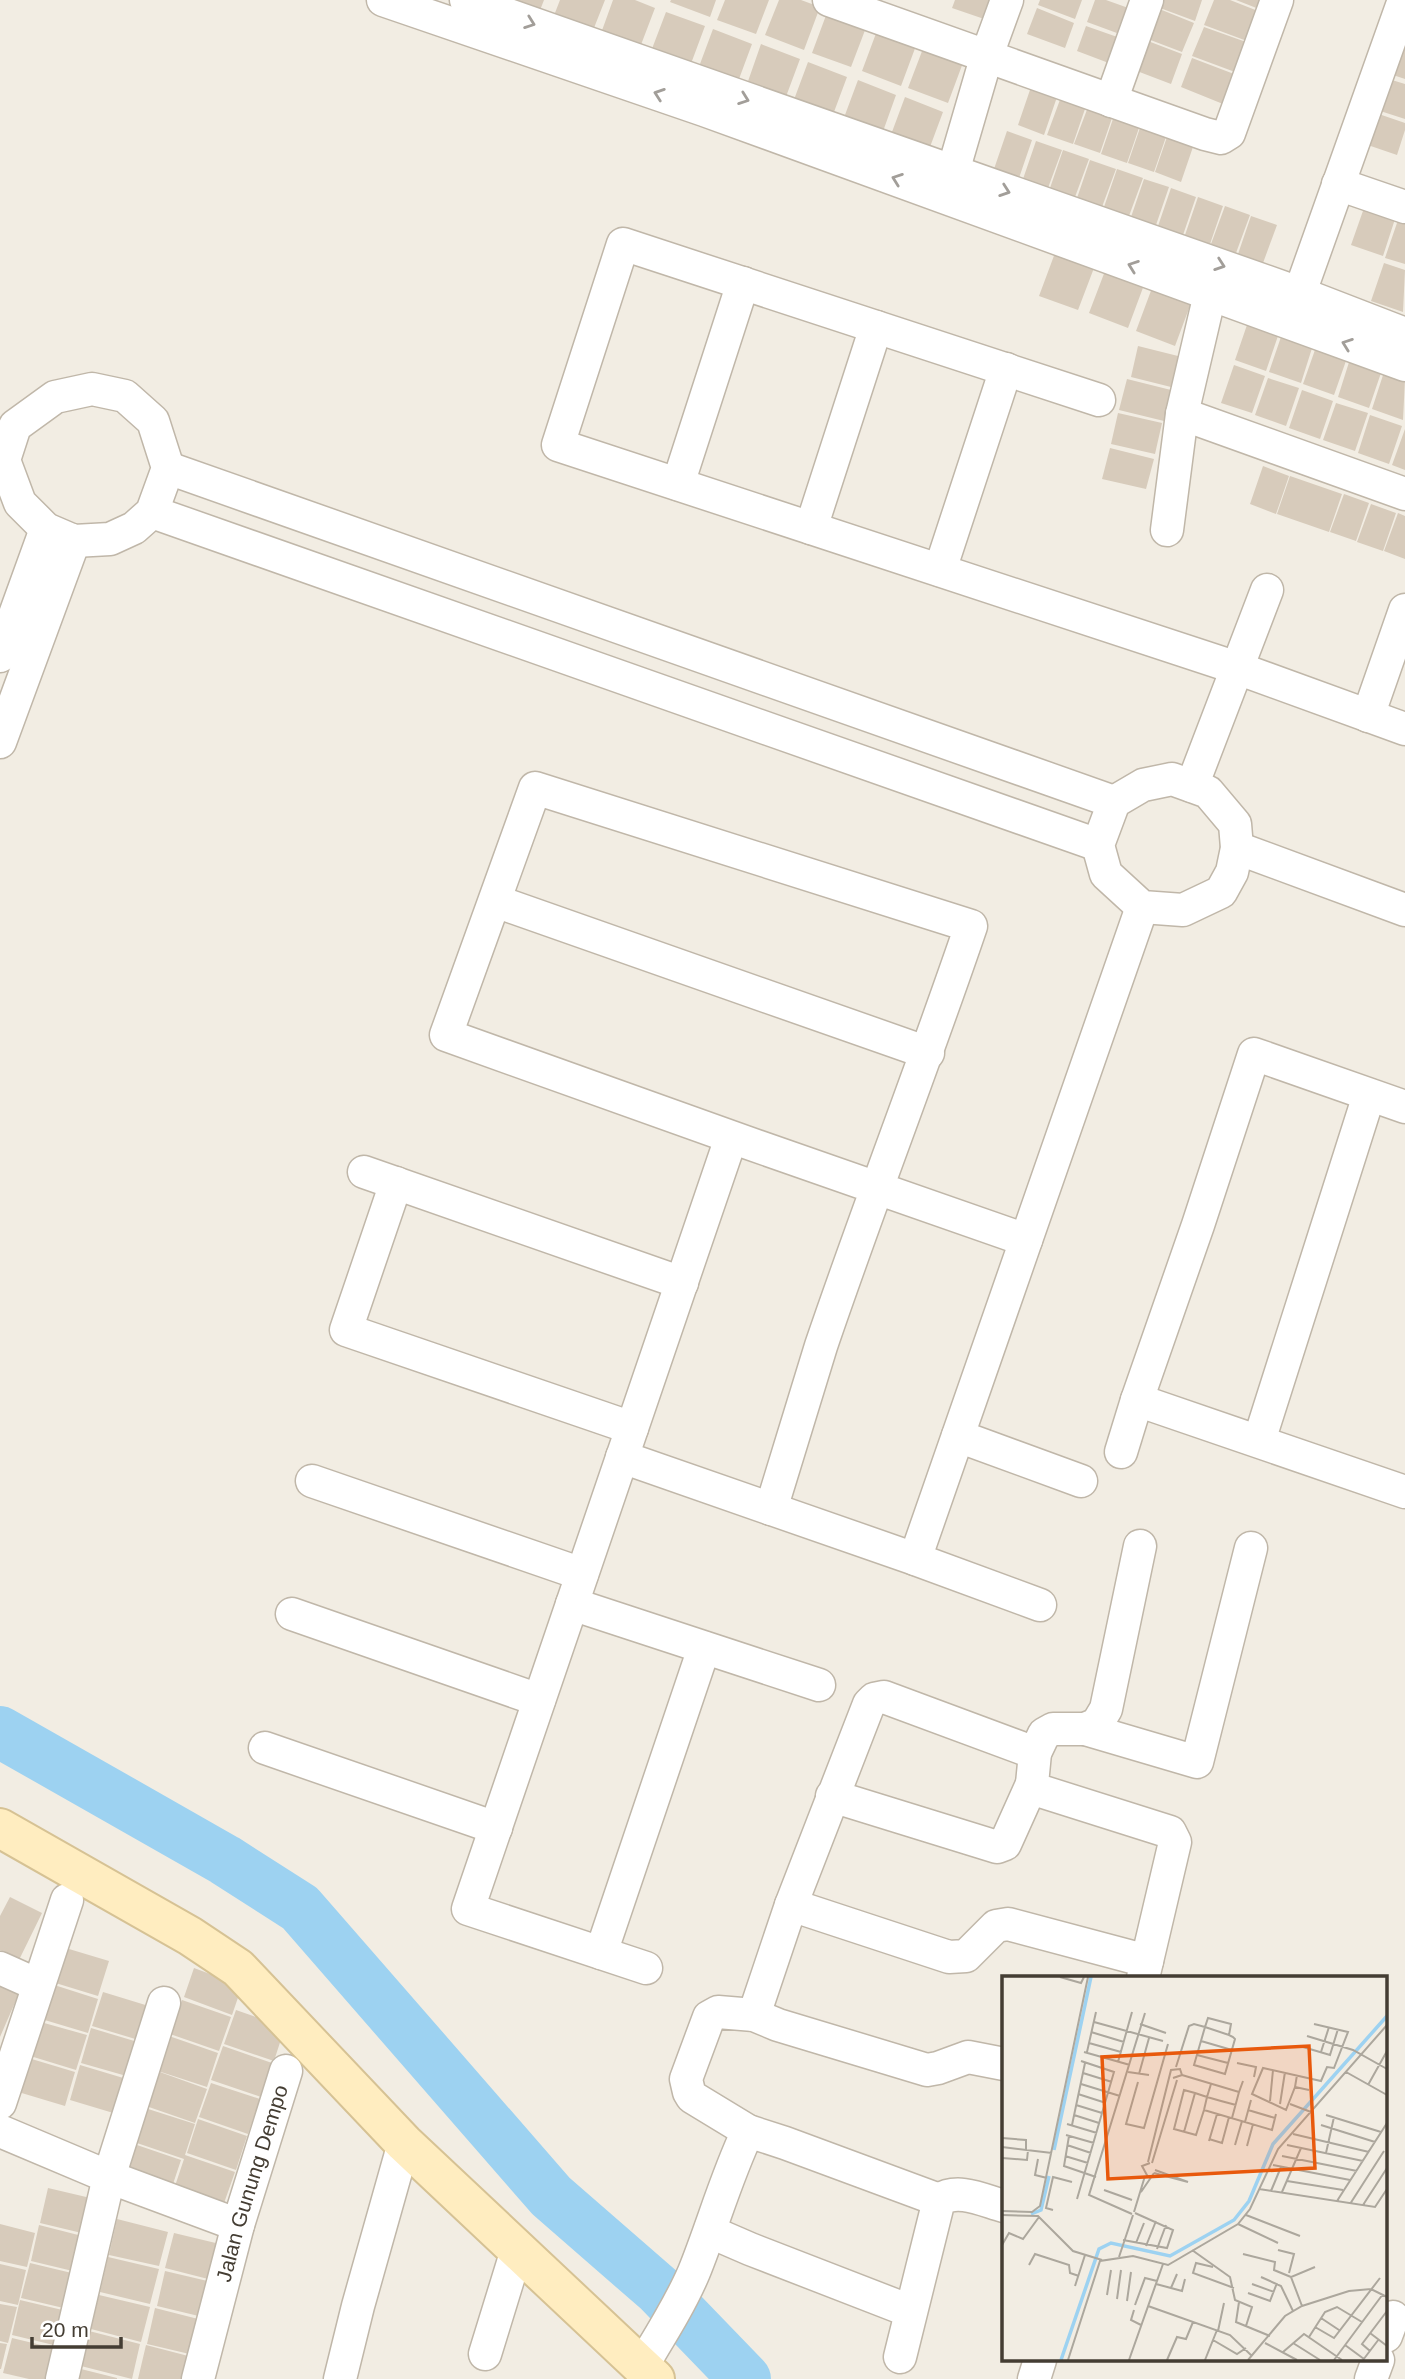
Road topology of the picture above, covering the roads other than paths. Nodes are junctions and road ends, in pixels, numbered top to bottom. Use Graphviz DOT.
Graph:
graph roads {
  1 [pos="383,0"];
  2 [pos="829,0"];
  3 [pos="1007,0"];
  4 [pos="1147,0"];
  5 [pos="1277,0"];
  6 [pos="1404,0"];
  7 [pos="460,8"];
  8 [pos="881,9"];
  9 [pos="986,55"];
  10 [pos="1111,101"];
  11 [pos="1338,184"];
  12 [pos="949,185"];
  13 [pos="1405,207"];
  14 [pos="743,283"];
  15 [pos="1300,293"];
  16 [pos="1210,294"];
  17 [pos="1290,322"];
  18 [pos="876,327"];
  19 [pos="1405,334"];
  20 [pos="1405,365"];
  21 [pos="1006,369"];
  22 [pos="1099,400"];
  23 [pos="1182,414"];
  24 [pos="8,423"];
  25 [pos="2,460"];
  26 [pos="168,468"];
  27 [pos="678,484"];
  28 [pos="1405,494"];
  29 [pos="152,512"];
  30 [pos="811,528"];
  31 [pos="1167,530"];
  32 [pos="60,535"];
  33 [pos="940,570"];
  34 [pos="1267,590"];
  35 [pos="1405,610"];
  36 [pos="0,656"];
  37 [pos="1237,668"];
  38 [pos="1368,716"];
  39 [pos="1405,729"];
  40 [pos="0,743"];
  41 [pos="1192,786"];
  42 [pos="1114,802"];
  43 [pos="1098,845"];
  44 [pos="1237,848"];
  45 [pos="495,901"];
  46 [pos="1142,907"];
  47 [pos="1405,910"];
  48 [pos="928,1053"];
  49 [pos="1370,1095"];
  50 [pos="1405,1107"];
  51 [pos="731,1138"];
  52 [pos="364,1172"];
  53 [pos="396,1184"];
  54 [pos="878,1189"];
  55 [pos="1026,1240"];
  56 [pos="682,1283"];
  57 [pos="1137,1399"];
  58 [pos="958,1436"];
  59 [pos="1259,1441"];
  60 [pos="627,1443"];
  61 [pos="1121,1452"];
  62 [pos="312,1481"];
  63 [pos="1081,1481"];
  64 [pos="1405,1492"];
  65 [pos="771,1509"];
  66 [pos="1140,1546"];
  67 [pos="1251,1548"];
  68 [pos="915,1559"];
  69 [pos="582,1574"];
  70 [pos="572,1604"];
  71 [pos="1040,1605"];
  72 [pos="292,1614"];
  73 [pos="704,1648"];
  74 [pos="819,1685"];
  75 [pos="539,1700"];
  76 [pos="1085,1729"];
  77 [pos="265,1748"];
  78 [pos="1035,1753"];
  79 [pos="1032,1784"];
  80 [pos="832,1796"];
  81 [pos="0,1828"];
  82 [pos="496,1828"];
  83 [pos="67,1900"];
  84 [pos="791,1905"];
  85 [pos="601,1953"];
  86 [pos="0,1968"];
  87 [pos="646,1968"];
  88 [pos="1145,1970"];
  89 [pos="38,1985"];
  90 [pos="164,2003"];
  91 [pos="754,2015"];
  92 [pos="1002,2064"];
  93 [pos="286,2071"];
  94 [pos="0,2103"];
  95 [pos="0,2131"];
  96 [pos="748,2131"];
  97 [pos="404,2143"];
  98 [pos="108,2177"];
  99 [pos="939,2200"];
  100 [pos="1002,2205"];
  101 [pos="238,2225"];
  102 [pos="711,2228"];
  103 [pos="517,2250"];
  104 [pos="910,2311"];
  105 [pos="485,2354"];
  106 [pos="900,2357"];
  107 [pos="1039,2362"];
  108 [pos="1377,2362"];
  109 [pos="648,2373"];
  110 [pos="62,2379"];
  111 [pos="198,2379"];
  112 [pos="340,2379"];
  113 [pos="1034,2379"];
  114 [pos="1371,2379"];
  1 -- 7 [label="street"];
  2 -- 8 [label="street"];
  3 -- 9 [label="street"];
  4 -- 10 [label="street"];
  5 -- 10 [label="street"];
  6 -- 11 [label="street"];
  7 -- 12 [label="street"];
  8 -- 9 [label="street"];
  9 -- 10 [label="street"];
  9 -- 12 [label="street"];
  11 -- 13 [label="street"];
  11 -- 15 [label="street"];
  12 -- 15 [label="street, one-way"];
  16 -- 12 [label="street, one-way"];
  14 -- 18 [label="street"];
  14 -- 27 [label="street"];
  14 -- 27 [label="street"];
  15 -- 17 [label="street"];
  15 -- 19 [label="street"];
  16 -- 17 [label="street"];
  16 -- 23 [label="street"];
  20 -- 17 [label="street, one-way"];
  18 -- 21 [label="street"];
  18 -- 30 [label="street"];
  21 -- 22 [label="street"];
  21 -- 33 [label="street"];
  23 -- 28 [label="street"];
  23 -- 31 [label="street"];
  24 -- 25 [label="street"];
  24 -- 26 [label="street"];
  25 -- 32 [label="street"];
  26 -- 29 [label="street"];
  26 -- 42 [label="street"];
  27 -- 30 [label="street"];
  29 -- 32 [label="street"];
  29 -- 43 [label="street"];
  30 -- 33 [label="street"];
  32 -- 36 [label="street"];
  32 -- 40 [label="street"];
  33 -- 37 [label="street"];
  34 -- 37 [label="street"];
  35 -- 38 [label="street"];
  37 -- 38 [label="street"];
  37 -- 41 [label="street"];
  38 -- 39 [label="street"];
  41 -- 42 [label="street"];
  41 -- 44 [label="street"];
  42 -- 43 [label="street"];
  43 -- 46 [label="street"];
  44 -- 46 [label="street"];
  44 -- 47 [label="street"];
  45 -- 48 [label="street"];
  45 -- 48 [label="street"];
  45 -- 51 [label="street"];
  46 -- 55 [label="street"];
  48 -- 54 [label="street"];
  49 -- 50 [label="street"];
  49 -- 57 [label="street"];
  49 -- 59 [label="street"];
  51 -- 54 [label="street"];
  51 -- 56 [label="street"];
  52 -- 53 [label="street"];
  53 -- 56 [label="street"];
  53 -- 60 [label="street"];
  54 -- 55 [label="street"];
  54 -- 65 [label="street"];
  55 -- 58 [label="street"];
  56 -- 60 [label="street"];
  57 -- 59 [label="street"];
  57 -- 61 [label="street"];
  58 -- 63 [label="street"];
  58 -- 68 [label="street"];
  59 -- 64 [label="street"];
  60 -- 65 [label="street"];
  60 -- 69 [label="street"];
  62 -- 69 [label="street"];
  65 -- 68 [label="street"];
  66 -- 76 [label="street"];
  67 -- 76 [label="street"];
  68 -- 71 [label="street"];
  69 -- 70 [label="street"];
  70 -- 73 [label="street"];
  70 -- 75 [label="street"];
  72 -- 75 [label="street"];
  73 -- 74 [label="street"];
  73 -- 85 [label="street"];
  75 -- 82 [label="street"];
  76 -- 78 [label="street"];
  77 -- 82 [label="street"];
  78 -- 79 [label="street"];
  78 -- 80 [label="street"];
  79 -- 80 [label="street"];
  79 -- 88 [label="street"];
  80 -- 84 [label="street"];
  81 -- 97 [label="street"];
  82 -- 85 [label="street"];
  83 -- 89 [label="street"];
  84 -- 88 [label="street"];
  84 -- 91 [label="street"];
  85 -- 87 [label="street"];
  86 -- 89 [label="street"];
  89 -- 94 [label="street"];
  90 -- 98 [label="street"];
  91 -- 92 [label="street"];
  91 -- 96 [label="street"];
  93 -- 101 [label="street, Jalan Gunung Dempo"];
  95 -- 98 [label="street"];
  96 -- 99 [label="street"];
  96 -- 102 [label="street"];
  97 -- 103 [label="street"];
  97 -- 112 [label="street"];
  98 -- 101 [label="street"];
  98 -- 110 [label="street"];
  99 -- 100 [label="street"];
  99 -- 104 [label="street"];
  101 -- 111 [label="street, Jalan Gunung Dempo"];
  102 -- 104 [label="street"];
  102 -- 109 [label="street"];
  103 -- 105 [label="street"];
  103 -- 109 [label="street"];
  104 -- 106 [label="street"];
  107 -- 113 [label="street"];
  108 -- 114 [label="street"];
}
